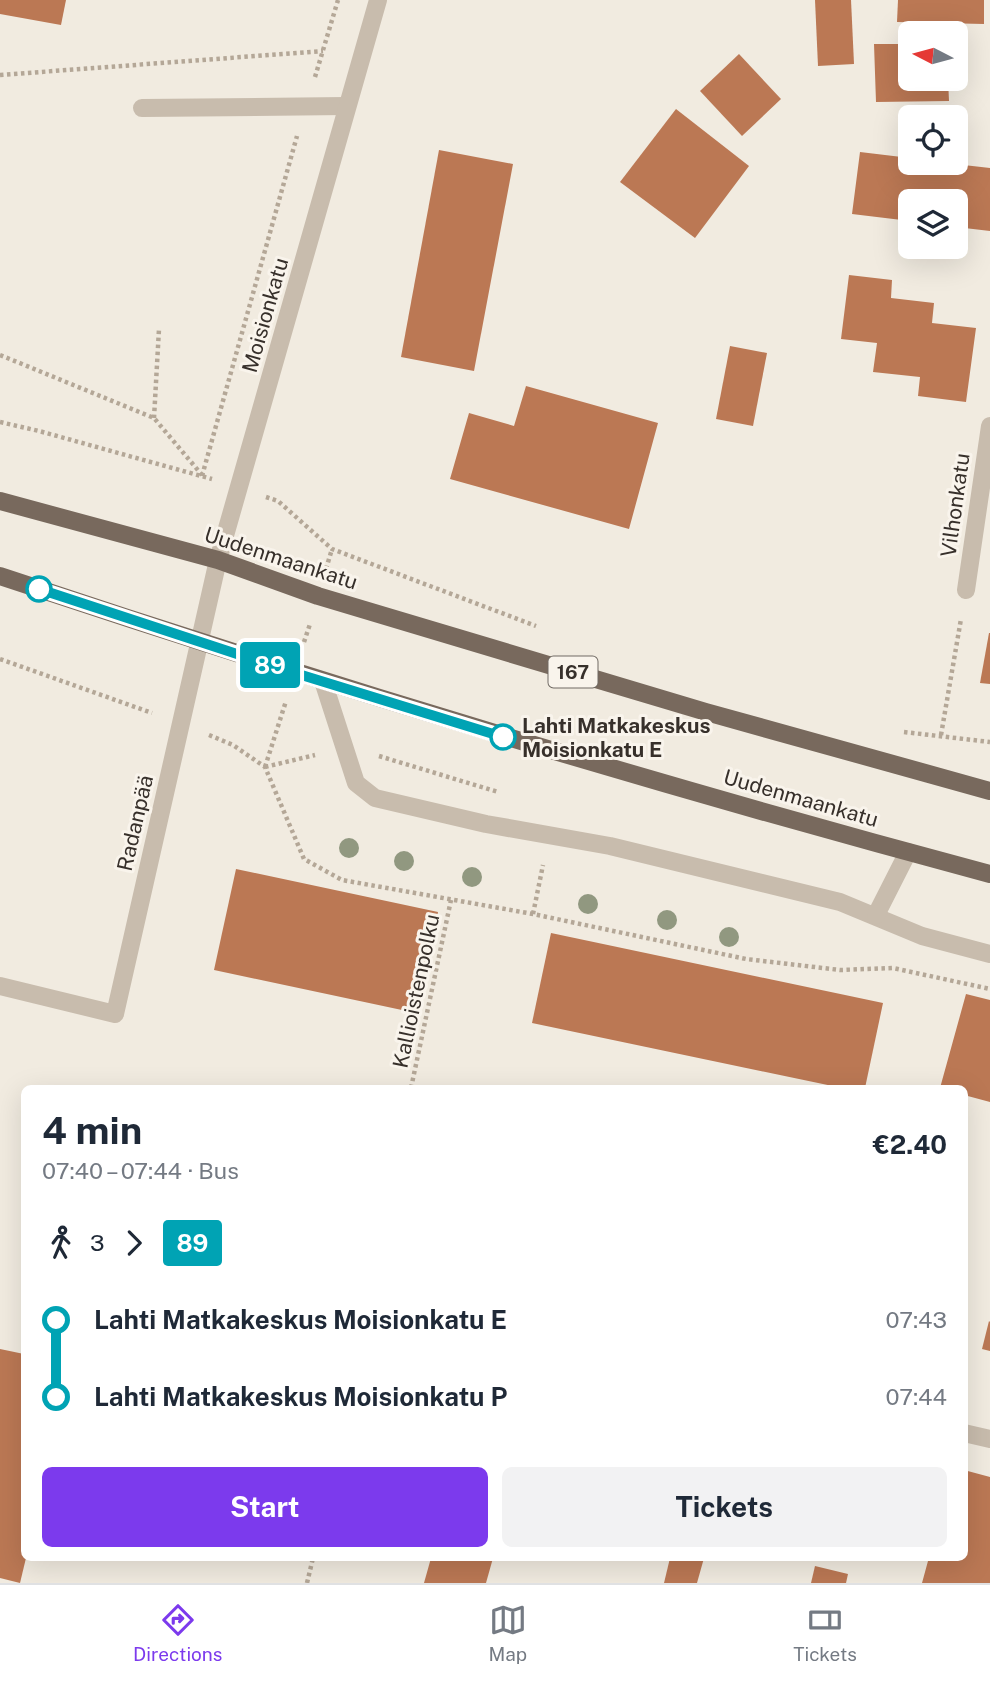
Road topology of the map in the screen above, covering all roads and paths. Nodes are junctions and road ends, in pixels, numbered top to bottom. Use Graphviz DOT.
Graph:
graph roads {
  1 [pos="338,0"];
  2 [pos="378,0"];
  3 [pos="323,51"];
  4 [pos="0,75"];
  5 [pos="346,107"];
  6 [pos="142,108"];
  7 [pos="305,108"];
  8 [pos="159,329"];
  9 [pos="0,355"];
  10 [pos="154,418"];
  11 [pos="0,422"];
  12 [pos="990,426"];
  13 [pos="202,475"];
  14 [pos="239,488"];
  15 [pos="0,501"];
  16 [pos="218,560"];
  17 [pos="0,576"];
  18 [pos="966,590"];
  19 [pos="545,629"];
  20 [pos="199,642"];
  21 [pos="0,659"];
  22 [pos="323,681"];
  23 [pos="181,723"];
  24 [pos="895,732"];
  25 [pos="941,735"];
  26 [pos="990,742"];
  27 [pos="346,753"];
  28 [pos="265,767"];
  29 [pos="990,791"];
  30 [pos="507,794"];
  31 [pos="908,852"];
  32 [pos="990,874"];
  33 [pos="538,886"];
  34 [pos="451,900"];
  35 [pos="533,914"];
  36 [pos="876,915"];
  37 [pos="990,954"];
  38 [pos="0,986"];
  39 [pos="990,989"];
  40 [pos="412,1085"];
  41 [pos="968,1434"];
  42 [pos="990,1439"];
  43 [pos="312,1561"];
  44 [pos="307,1583"];
  1 -- 3 [label="path"];
  2 -- 5 [label="street, Moisionkatu"];
  3 -- 4 [label="path"];
  3 -- 7 [label="path"];
  5 -- 7 [label="street"];
  5 -- 14 [label="street, Moisionkatu"];
  6 -- 7 [label="street"];
  7 -- 13 [label="path"];
  8 -- 10 [label="path"];
  9 -- 10 [label="path"];
  10 -- 13 [label="path"];
  11 -- 13 [label="path"];
  12 -- 18 [label="street, Vilhonkatu"];
  13 -- 14 [label="path"];
  14 -- 16 [label="street, Moisionkatu"];
  14 -- 19 [label="path"];
  15 -- 16 [label="main road, Uudenmaankatu / 167"];
  16 -- 20 [label="street, Moisionkatu"];
  16 -- 29 [label="main road, Uudenmaankatu / 167"];
  17 -- 20 [label="main road, Uudenmaankatu"];
  18 -- 25 [label="path"];
  20 -- 22 [label="main road, Uudenmaankatu"];
  20 -- 23 [label="street, Radanpää"];
  21 -- 23 [label="path"];
  22 -- 27 [label="street"];
  22 -- 31 [label="main road, Uudenmaankatu"];
  23 -- 28 [label="path"];
  23 -- 38 [label="street, Radanpää"];
  24 -- 25 [label="path"];
  25 -- 26 [label="path"];
  27 -- 28 [label="path"];
  27 -- 30 [label="path"];
  27 -- 36 [label="street"];
  28 -- 34 [label="path"];
  31 -- 32 [label="main road, Uudenmaankatu"];
  31 -- 36 [label="street"];
  33 -- 35 [label="path"];
  34 -- 35 [label="path"];
  34 -- 40 [label="path, Kallioistenpolku"];
  35 -- 39 [label="path"];
  36 -- 37 [label="street"];
  41 -- 42 [label="street"];
  43 -- 44 [label="path"];
}
